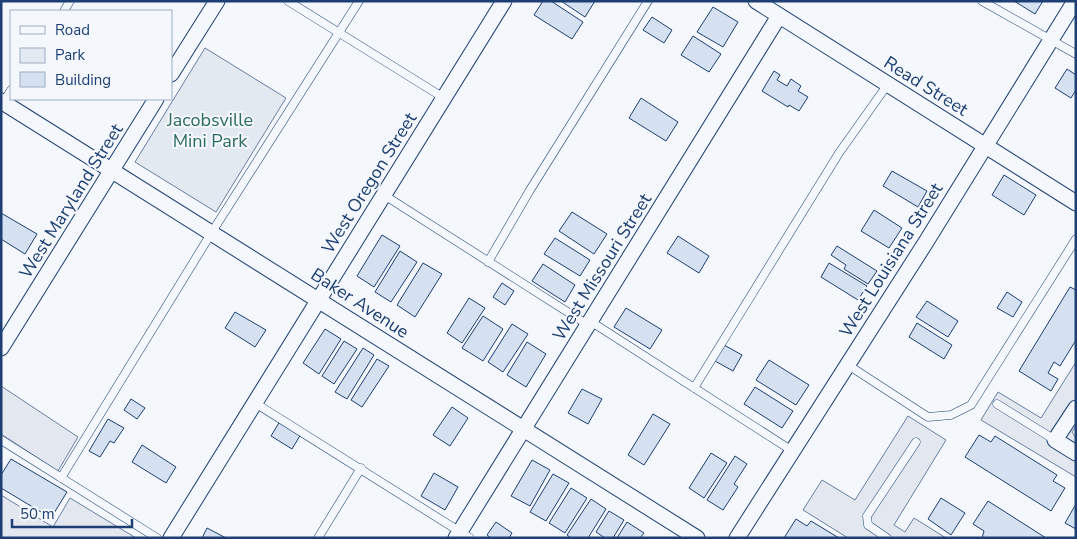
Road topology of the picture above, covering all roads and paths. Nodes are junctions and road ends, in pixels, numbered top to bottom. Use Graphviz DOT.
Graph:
graph roads {
  1 [pos="217,1"];
  2 [pos="288,1"];
  3 [pos="359,1"];
  4 [pos="504,1"];
  5 [pos="648,1"];
  6 [pos="982,1"];
  7 [pos="1075,1"];
  8 [pos="769,7"];
  9 [pos="339,33"];
  10 [pos="1052,38"];
  11 [pos="1076,54"];
  12 [pos="172,72"];
  13 [pos="888,84"];
  14 [pos="444,98"];
  15 [pos="4,100"];
  16 [pos="155,100"];
  17 [pos="985,145"];
  18 [pos="112,169"];
  19 [pos="384,195"];
  20 [pos="1076,203"];
  21 [pos="212,232"];
  22 [pos="1076,239"];
  23 [pos="488,262"];
  24 [pos="319,299"];
  25 [pos="589,323"];
  26 [pos="1,348"];
  27 [pos="848,365"];
  28 [pos="694,388"];
  29 [pos="255,403"];
  30 [pos="997,404"];
  31 [pos="1076,408"];
  32 [pos="524,428"];
  33 [pos="1,440"];
  34 [pos="1055,440"];
  35 [pos="916,442"];
  36 [pos="794,452"];
  37 [pos="1076,453"];
  38 [pos="361,468"];
  39 [pos="60,478"];
  40 [pos="462,536"];
  41 [pos="157,538"];
  42 [pos="171,538"];
  43 [pos="318,538"];
  44 [pos="697,538"];
  45 [pos="737,538"];
  46 [pos="887,538"];
  1 -- 12 [label="street"];
  2 -- 9 [label="lane"];
  3 -- 9 [label="lane"];
  4 -- 14 [label="street, West Oregon Street"];
  5 -- 23 [label="lane"];
  6 -- 10 [label="lane"];
  7 -- 10 [label="street, West Louisiana Street"];
  8 -- 13 [label="street, Read Street"];
  8 -- 25 [label="street, West Missouri Street"];
  9 -- 14 [label="lane"];
  9 -- 21 [label="lane"];
  10 -- 11 [label="lane"];
  10 -- 17 [label="street, West Louisiana Street"];
  13 -- 17 [label="street, Read Street"];
  13 -- 28 [label="lane"];
  14 -- 19 [label="street, West Oregon Street"];
  15 -- 18 [label="street, Baker Avenue"];
  16 -- 18 [label="street, West Maryland Street"];
  17 -- 20 [label="street, Read Street"];
  17 -- 27 [label="street, West Louisiana Street"];
  18 -- 21 [label="street, Baker Avenue"];
  18 -- 26 [label="street, West Maryland Street"];
  19 -- 23 [label="lane"];
  19 -- 24 [label="street, West Oregon Street"];
  21 -- 24 [label="street, Baker Avenue"];
  21 -- 39 [label="lane"];
  22 -- 27 [label="lane"];
  23 -- 25 [label="lane"];
  24 -- 29 [label="street, West Oregon Street"];
  24 -- 32 [label="street, Baker Avenue"];
  25 -- 28 [label="lane"];
  25 -- 32 [label="street, West Missouri Street"];
  27 -- 36 [label="street, West Louisiana Street"];
  28 -- 36 [label="lane"];
  29 -- 38 [label="lane"];
  29 -- 42 [label="street, West Oregon Street"];
  30 -- 34 [label="lane"];
  31 -- 34 [label="street"];
  32 -- 40 [label="street, West Missouri Street"];
  32 -- 44 [label="street, Baker Avenue"];
  33 -- 39 [label="lane"];
  34 -- 37 [label="street"];
  35 -- 46 [label="lane"];
  36 -- 45 [label="street, West Louisiana Street"];
  38 -- 40 [label="lane"];
  38 -- 43 [label="lane"];
  39 -- 41 [label="lane"];
}
